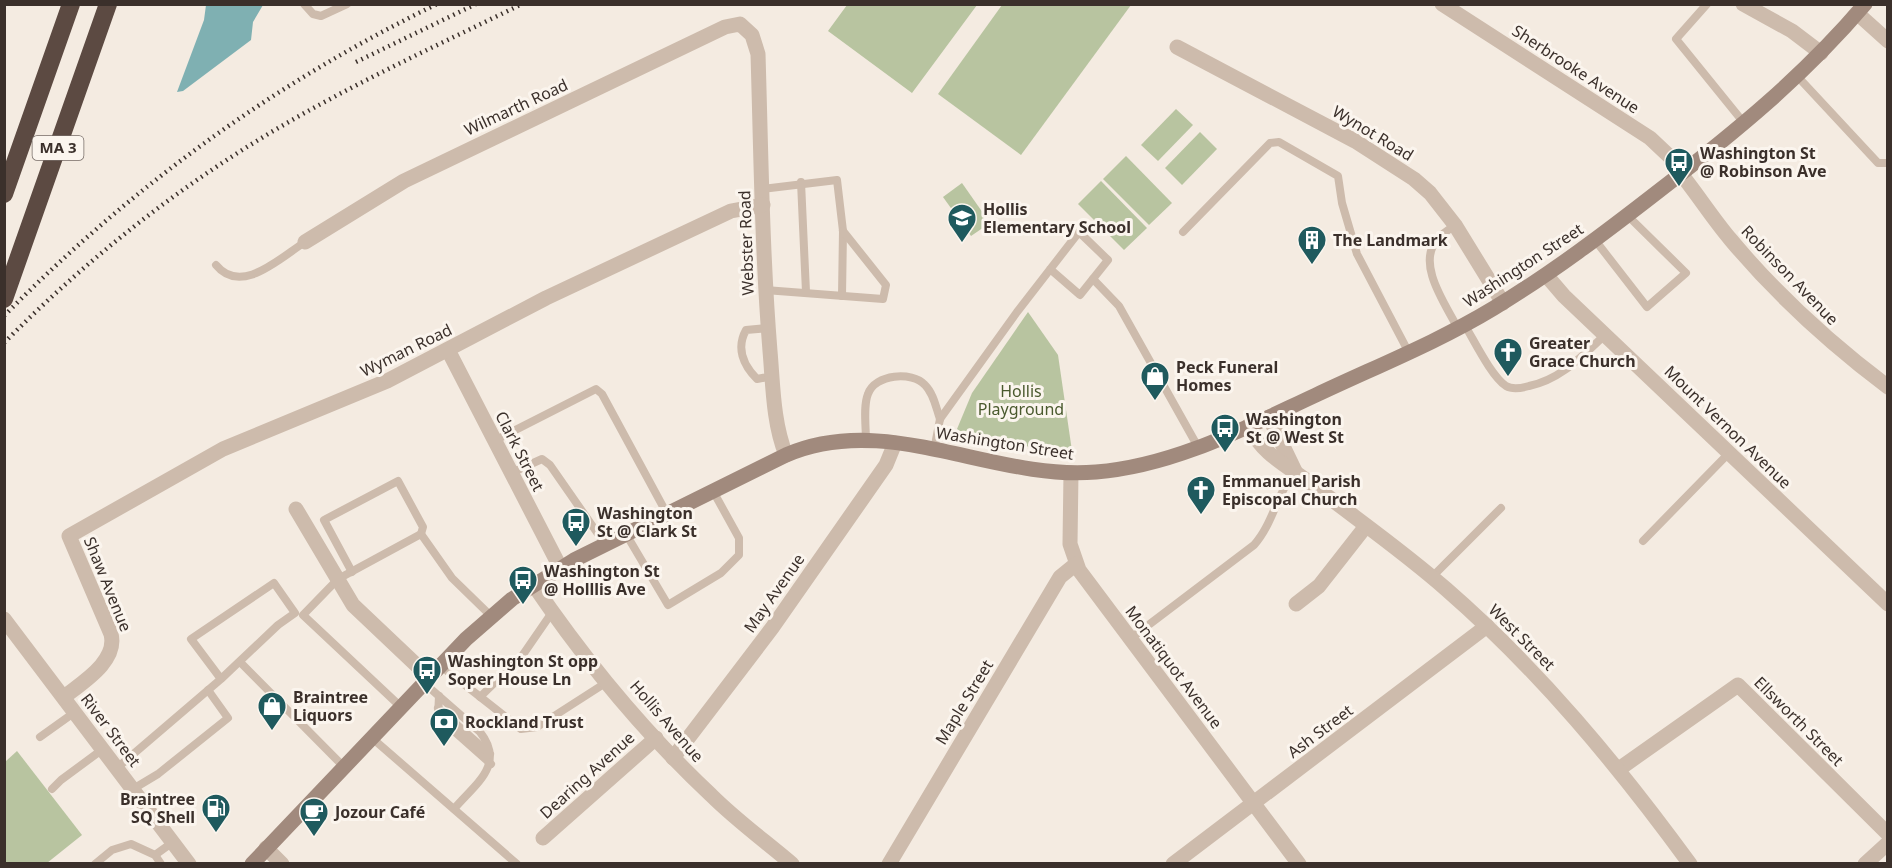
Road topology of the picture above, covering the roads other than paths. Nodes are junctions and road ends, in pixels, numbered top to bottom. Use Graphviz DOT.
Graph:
graph roads {
  1 [pos="71,4"];
  2 [pos="108,4"];
  3 [pos="304,4"];
  4 [pos="347,4"];
  5 [pos="1442,4"];
  6 [pos="1707,4"];
  7 [pos="1743,4"];
  8 [pos="1862,9"];
  9 [pos="748,30"];
  10 [pos="1887,41"];
  11 [pos="1177,46"];
  12 [pos="1821,53"];
  13 [pos="1798,77"];
  14 [pos="1745,124"];
  15 [pos="1887,163"];
  16 [pos="1683,172"];
  17 [pos="801,183"];
  18 [pos="762,189"];
  19 [pos="4,194"];
  20 [pos="763,205"];
  21 [pos="1627,215"];
  22 [pos="1455,225"];
  23 [pos="843,231"];
  24 [pos="1183,232"];
  25 [pos="1595,240"];
  26 [pos="305,242"];
  27 [pos="216,265"];
  28 [pos="1050,269"];
  29 [pos="1546,275"];
  30 [pos="1093,279"];
  31 [pos="765,290"];
  32 [pos="809,293"];
  33 [pos="6,296"];
  34 [pos="842,296"];
  35 [pos="1503,303"];
  36 [pos="1460,326"];
  37 [pos="768,328"];
  38 [pos="1605,335"];
  39 [pos="448,350"];
  40 [pos="1408,351"];
  41 [pos="773,376"];
  42 [pos="1887,387"];
  43 [pos="1269,417"];
  44 [pos="940,420"];
  45 [pos="1248,426"];
  46 [pos="494,441"];
  47 [pos="866,441"];
  48 [pos="895,443"];
  49 [pos="1198,447"];
  50 [pos="934,450"];
  51 [pos="1728,453"];
  52 [pos="786,455"];
  53 [pos="1295,471"];
  54 [pos="511,473"];
  55 [pos="1071,473"];
  56 [pos="713,491"];
  57 [pos="1501,508"];
  58 [pos="296,509"];
  59 [pos="667,514"];
  60 [pos="1366,526"];
  61 [pos="421,534"];
  62 [pos="626,534"];
  63 [pos="69,536"];
  64 [pos="1643,541"];
  65 [pos="605,544"];
  66 [pos="1076,564"];
  67 [pos="560,567"];
  68 [pos="345,575"];
  69 [pos="1432,577"];
  70 [pos="533,584"];
  71 [pos="1296,604"];
  72 [pos="1887,604"];
  73 [pos="553,611"];
  74 [pos="299,614"];
  75 [pos="491,616"];
  76 [pos="4,619"];
  77 [pos="1486,626"];
  78 [pos="1130,639"];
  79 [pos="240,662"];
  80 [pos="441,666"];
  81 [pos="221,680"];
  82 [pos="427,680"];
  83 [pos="608,681"];
  84 [pos="208,690"];
  85 [pos="439,696"];
  86 [pos="64,697"];
  87 [pos="480,697"];
  88 [pos="401,707"];
  89 [pos="438,708"];
  90 [pos="75,712"];
  91 [pos="40,737"];
  92 [pos="372,738"];
  93 [pos="656,738"];
  94 [pos="103,749"];
  95 [pos="491,754"];
  96 [pos="673,758"];
  97 [pos="491,764"];
  98 [pos="344,767"];
  99 [pos="117,768"];
  100 [pos="1619,769"];
  101 [pos="52,789"];
  102 [pos="133,789"];
  103 [pos="1254,803"];
  104 [pos="454,808"];
  105 [pos="1887,834"];
  106 [pos="543,838"];
  107 [pos="173,842"];
  108 [pos="1887,843"];
  109 [pos="266,848"];
  110 [pos="155,855"];
  111 [pos="95,864"];
  112 [pos="161,864"];
  113 [pos="189,864"];
  114 [pos="252,864"];
  115 [pos="282,864"];
  116 [pos="517,864"];
  117 [pos="792,864"];
  118 [pos="889,864"];
  119 [pos="1173,864"];
  120 [pos="1299,864"];
  121 [pos="1690,864"];
  122 [pos="1865,864"];
  1 -- 19 [label="highway, MA 3"];
  2 -- 33 [label="highway, MA 3"];
  3 -- 4 [label="lane"];
  5 -- 16 [label="street, Sherbrooke Avenue"];
  6 -- 14 [label="lane"];
  7 -- 12 [label="street"];
  8 -- 10 [label="street"];
  8 -- 12 [label="main road, Washington Street"];
  9 -- 18 [label="street, Webster Road"];
  9 -- 26 [label="street, Wilmarth Road"];
  11 -- 22 [label="street, Wynot Road"];
  12 -- 13 [label="main road, Washington Street"];
  13 -- 14 [label="main road, Washington Street"];
  13 -- 15 [label="lane"];
  14 -- 16 [label="main road, Washington Street"];
  16 -- 21 [label="main road, Washington Street"];
  16 -- 42 [label="street, Robinson Avenue"];
  17 -- 18 [label="lane"];
  17 -- 23 [label="lane"];
  17 -- 32 [label="lane"];
  18 -- 20 [label="street, Webster Road"];
  20 -- 31 [label="street, Webster Road"];
  20 -- 39 [label="street, Wyman Road"];
  21 -- 25 [label="main road, Washington Street"];
  21 -- 25 [label="lane"];
  22 -- 35 [label="street, Wynot Road"];
  22 -- 36 [label="lane"];
  23 -- 34 [label="lane"];
  23 -- 34 [label="lane"];
  24 -- 40 [label="lane"];
  25 -- 29 [label="main road, Washington Street"];
  26 -- 27 [label="lane"];
  28 -- 30 [label="lane"];
  28 -- 30 [label="lane"];
  28 -- 44 [label="lane"];
  29 -- 35 [label="main road, Washington Street"];
  29 -- 38 [label="street, Mount Vernon Avenue"];
  30 -- 49 [label="lane"];
  31 -- 32 [label="lane"];
  31 -- 37 [label="street, Webster Road"];
  32 -- 34 [label="lane"];
  35 -- 36 [label="main road, Washington Street"];
  36 -- 38 [label="lane"];
  36 -- 40 [label="main road, Washington Street"];
  37 -- 41 [label="street, Webster Road"];
  37 -- 41 [label="lane"];
  38 -- 51 [label="street, Mount Vernon Avenue"];
  39 -- 46 [label="street, Clark Street"];
  39 -- 63 [label="street, Wyman Road"];
  40 -- 43 [label="main road, Washington Street"];
  41 -- 52 [label="street, Webster Road"];
  43 -- 45 [label="main road, Washington Street"];
  43 -- 53 [label="street, West Street"];
  44 -- 47 [label="lane"];
  44 -- 50 [label="lane"];
  45 -- 49 [label="main road, Washington Street"];
  45 -- 53 [label="street, West Street"];
  46 -- 54 [label="street, Clark Street"];
  46 -- 59 [label="lane"];
  47 -- 48 [label="main road, Washington Street"];
  47 -- 52 [label="main road, Washington Street"];
  48 -- 50 [label="main road, Washington Street"];
  48 -- 96 [label="street, May Avenue"];
  49 -- 55 [label="main road, Washington Street"];
  50 -- 55 [label="main road, Washington Street"];
  51 -- 64 [label="lane"];
  51 -- 72 [label="street, Mount Vernon Avenue"];
  52 -- 56 [label="main road, Washington Street"];
  53 -- 60 [label="street, West Street"];
  53 -- 78 [label="lane"];
  54 -- 65 [label="lane"];
  54 -- 67 [label="street, Clark Street"];
  55 -- 66 [label="street, Monatiquot Avenue"];
  56 -- 59 [label="main road, Washington Street"];
  56 -- 62 [label="lane"];
  57 -- 69 [label="lane"];
  58 -- 68 [label="street"];
  59 -- 62 [label="main road, Washington Street"];
  60 -- 69 [label="street, West Street"];
  60 -- 71 [label="street"];
  61 -- 68 [label="lane"];
  61 -- 68 [label="lane"];
  61 -- 75 [label="lane"];
  62 -- 65 [label="main road, Washington Street"];
  63 -- 86 [label="street, Shaw Avenue"];
  65 -- 67 [label="main road, Washington Street"];
  66 -- 78 [label="street, Monatiquot Avenue"];
  66 -- 118 [label="street, Maple Street"];
  67 -- 70 [label="main road, Washington Street"];
  68 -- 74 [label="lane"];
  68 -- 82 [label="street"];
  69 -- 77 [label="street, West Street"];
  70 -- 73 [label="street, Hollis Avenue"];
  70 -- 75 [label="main road, Washington Street"];
  73 -- 83 [label="street, Hollis Avenue"];
  73 -- 87 [label="lane"];
  74 -- 79 [label="lane"];
  74 -- 81 [label="lane"];
  74 -- 88 [label="lane"];
  75 -- 80 [label="main road, Washington Street"];
  76 -- 86 [label="street, River Street"];
  77 -- 100 [label="street, West Street"];
  77 -- 103 [label="street, Ash Street"];
  78 -- 103 [label="street, Monatiquot Avenue"];
  79 -- 81 [label="lane"];
  79 -- 98 [label="lane"];
  80 -- 82 [label="main road, Washington Street"];
  80 -- 87 [label="lane"];
  81 -- 84 [label="lane"];
  82 -- 85 [label="lane"];
  82 -- 88 [label="main road, Washington Street"];
  83 -- 87 [label="lane"];
  83 -- 93 [label="street, Hollis Avenue"];
  84 -- 99 [label="lane"];
  84 -- 102 [label="lane"];
  85 -- 89 [label="lane"];
  85 -- 95 [label="lane"];
  86 -- 90 [label="street, River Street"];
  88 -- 92 [label="main road, Washington Street"];
  89 -- 95 [label="lane"];
  89 -- 97 [label="lane"];
  90 -- 91 [label="lane"];
  90 -- 94 [label="street, River Street"];
  92 -- 98 [label="main road, Washington Street"];
  92 -- 104 [label="lane"];
  93 -- 96 [label="street, Hollis Avenue"];
  93 -- 106 [label="street, Dearing Avenue"];
  94 -- 99 [label="street, River Street"];
  94 -- 101 [label="lane"];
  95 -- 97 [label="lane"];
  96 -- 117 [label="street, Hollis Avenue"];
  97 -- 104 [label="lane"];
  98 -- 109 [label="main road, Washington Street"];
  99 -- 102 [label="street, River Street"];
  100 -- 105 [label="street, Ellsworth Street"];
  100 -- 121 [label="street, West Street"];
  102 -- 107 [label="street, River Street"];
  103 -- 119 [label="street, Ash Street"];
  103 -- 120 [label="street, Monatiquot Avenue"];
  104 -- 116 [label="lane"];
  107 -- 110 [label="lane"];
  107 -- 113 [label="street, River Street"];
  108 -- 122 [label="street"];
  109 -- 114 [label="main road, Washington Street"];
  109 -- 115 [label="street"];
  110 -- 111 [label="lane"];
  110 -- 112 [label="lane"];
}
